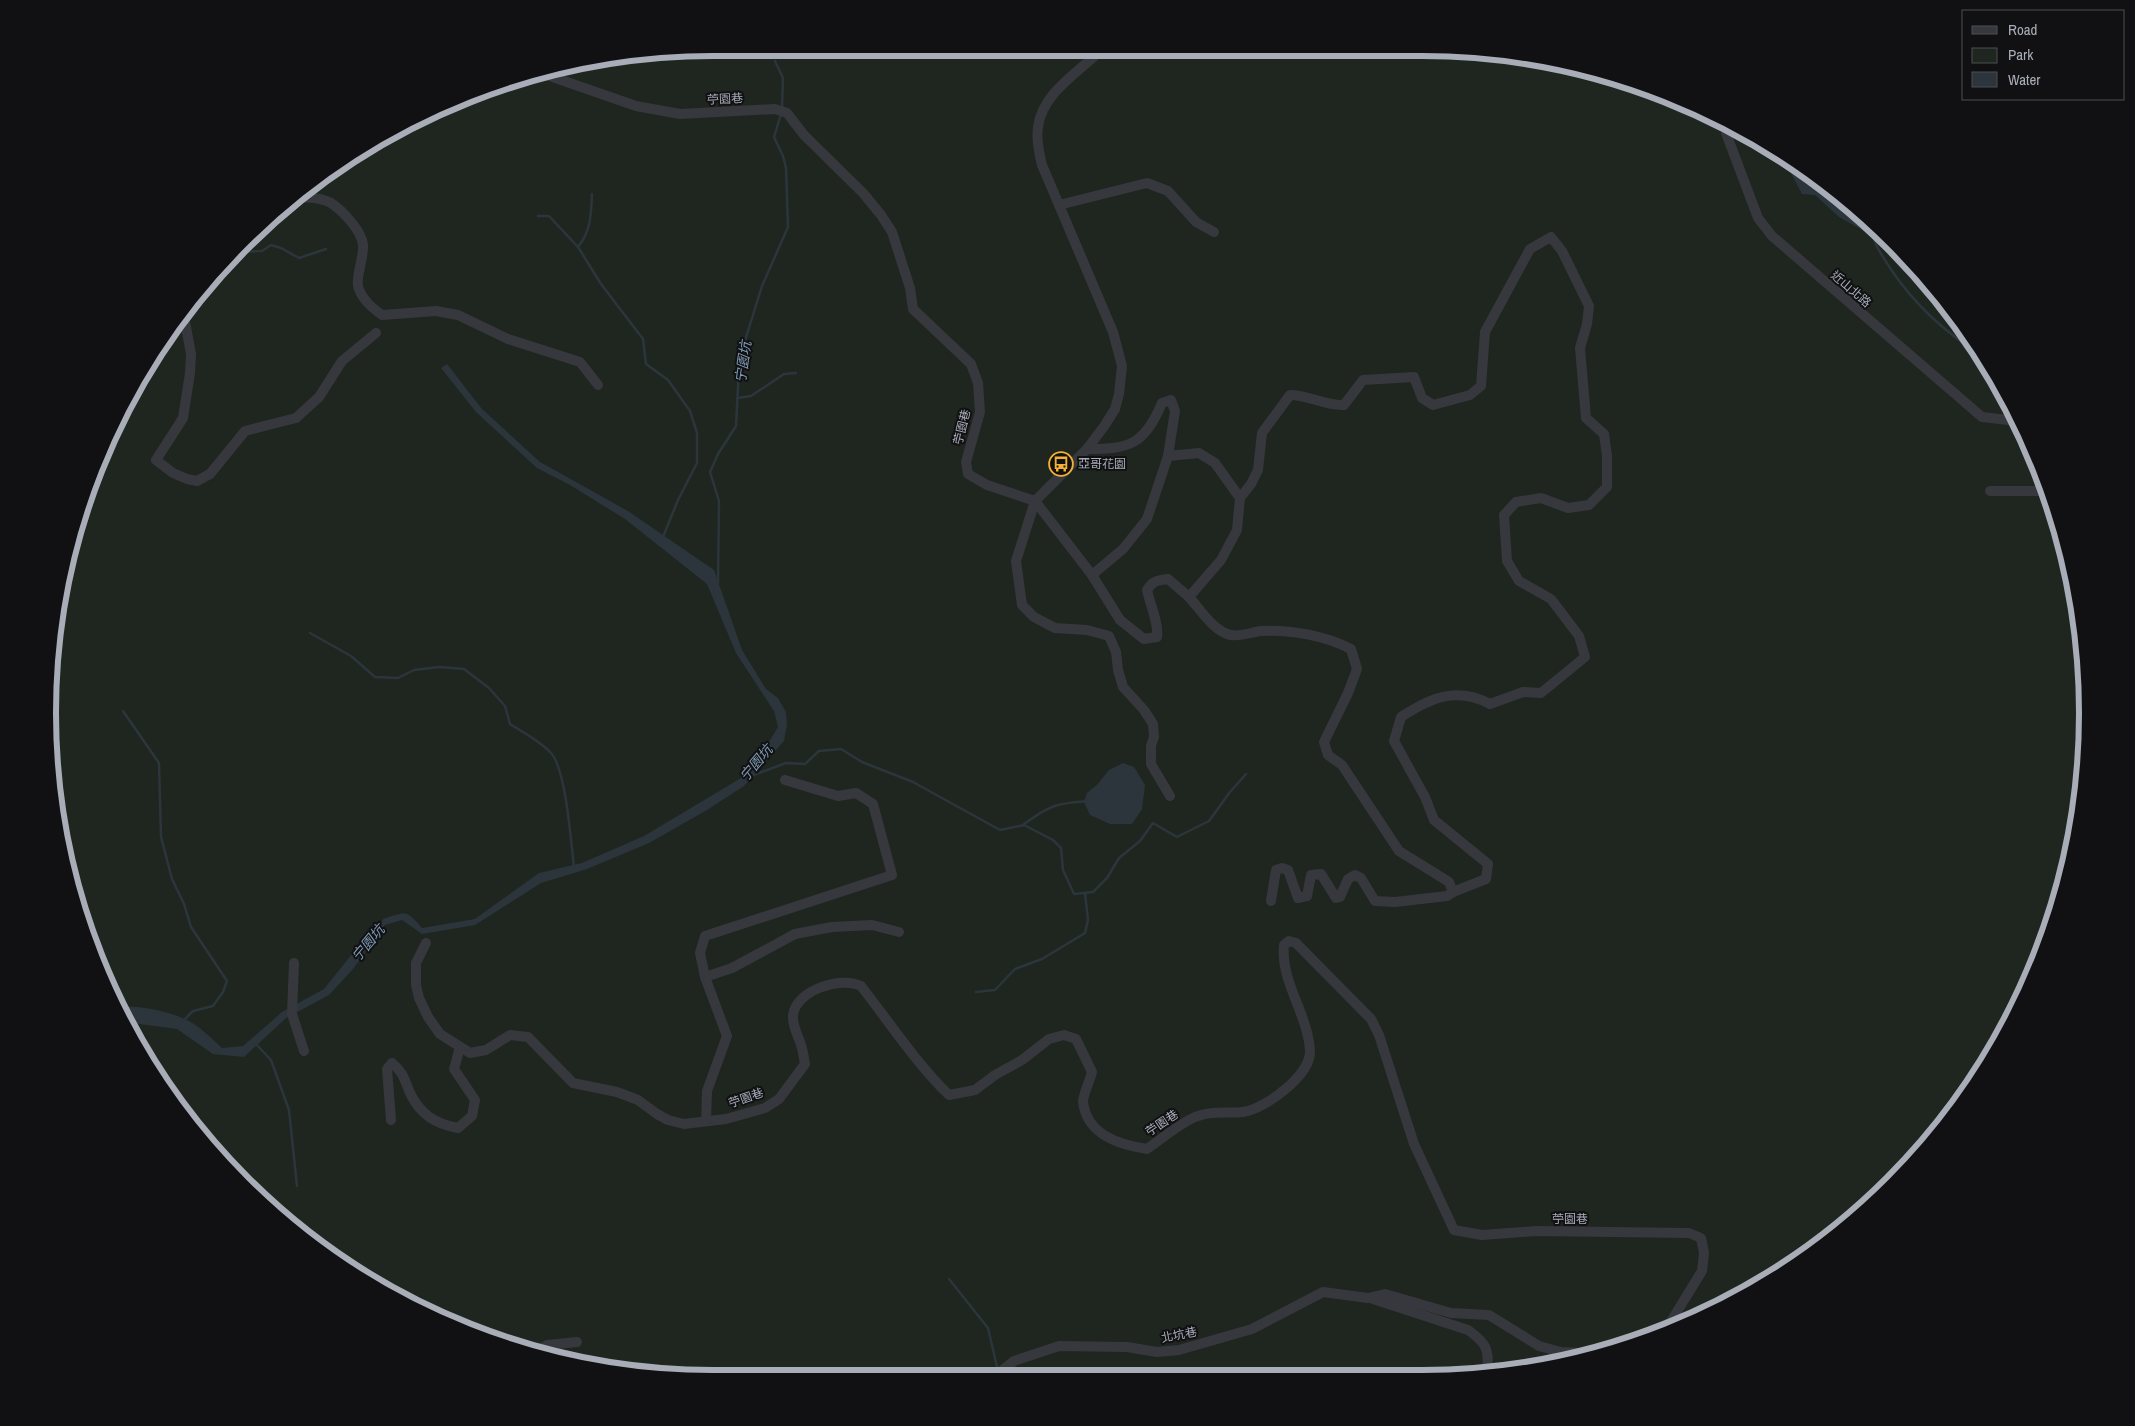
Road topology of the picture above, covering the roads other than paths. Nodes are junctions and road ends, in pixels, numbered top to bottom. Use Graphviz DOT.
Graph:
graph roads {
  1 [pos="1094,56"];
  2 [pos="552,77"];
  3 [pos="1726,131"];
  4 [pos="307,197"];
  5 [pos="1059,205"];
  6 [pos="1214,232"];
  7 [pos="185,323"];
  8 [pos="376,333"];
  9 [pos="598,386"];
  10 [pos="2009,420"];
  11 [pos="1087,449"];
  12 [pos="1168,456"];
  13 [pos="1990,491"];
  14 [pos="2040,491"];
  15 [pos="1240,498"];
  16 [pos="1035,501"];
  17 [pos="1092,575"];
  18 [pos="1188,597"];
  19 [pos="785,780"];
  20 [pos="1170,796"];
  21 [pos="1454,892"];
  22 [pos="1271,901"];
  23 [pos="899,932"];
  24 [pos="426,942"];
  25 [pos="294,963"];
  26 [pos="705,977"];
  27 [pos="460,1047"];
  28 [pos="304,1051"];
  29 [pos="391,1120"];
  30 [pos="706,1121"];
  31 [pos="1368,1298"];
  32 [pos="1672,1321"];
  33 [pos="577,1342"];
  34 [pos="543,1347"];
  35 [pos="1569,1352"];
  36 [pos="1488,1366"];
  37 [pos="1003,1370"];
  1 -- 5 [label="street"];
  2 -- 16 [label="street, 苧園巷"];
  3 -- 10 [label="street, 近山北路"];
  4 -- 9 [label="street"];
  5 -- 6 [label="street"];
  5 -- 11 [label="street"];
  7 -- 8 [label="street"];
  11 -- 12 [label="street"];
  11 -- 16 [label="street"];
  12 -- 15 [label="street"];
  12 -- 17 [label="street"];
  13 -- 14 [label="street"];
  15 -- 18 [label="street"];
  15 -- 21 [label="street"];
  16 -- 17 [label="street"];
  16 -- 20 [label="street"];
  17 -- 18 [label="street"];
  18 -- 21 [label="street"];
  19 -- 26 [label="street"];
  21 -- 22 [label="street"];
  23 -- 26 [label="street"];
  24 -- 27 [label="street, 苧園巷"];
  25 -- 28 [label="street"];
  26 -- 30 [label="street"];
  27 -- 29 [label="street"];
  27 -- 30 [label="street, 苧園巷"];
  30 -- 32 [label="street, 苧園巷"];
  31 -- 35 [label="street, 北坑巷"];
  31 -- 36 [label="street, 北坑巷"];
  31 -- 37 [label="street, 北坑巷"];
  33 -- 34 [label="street"];
}
